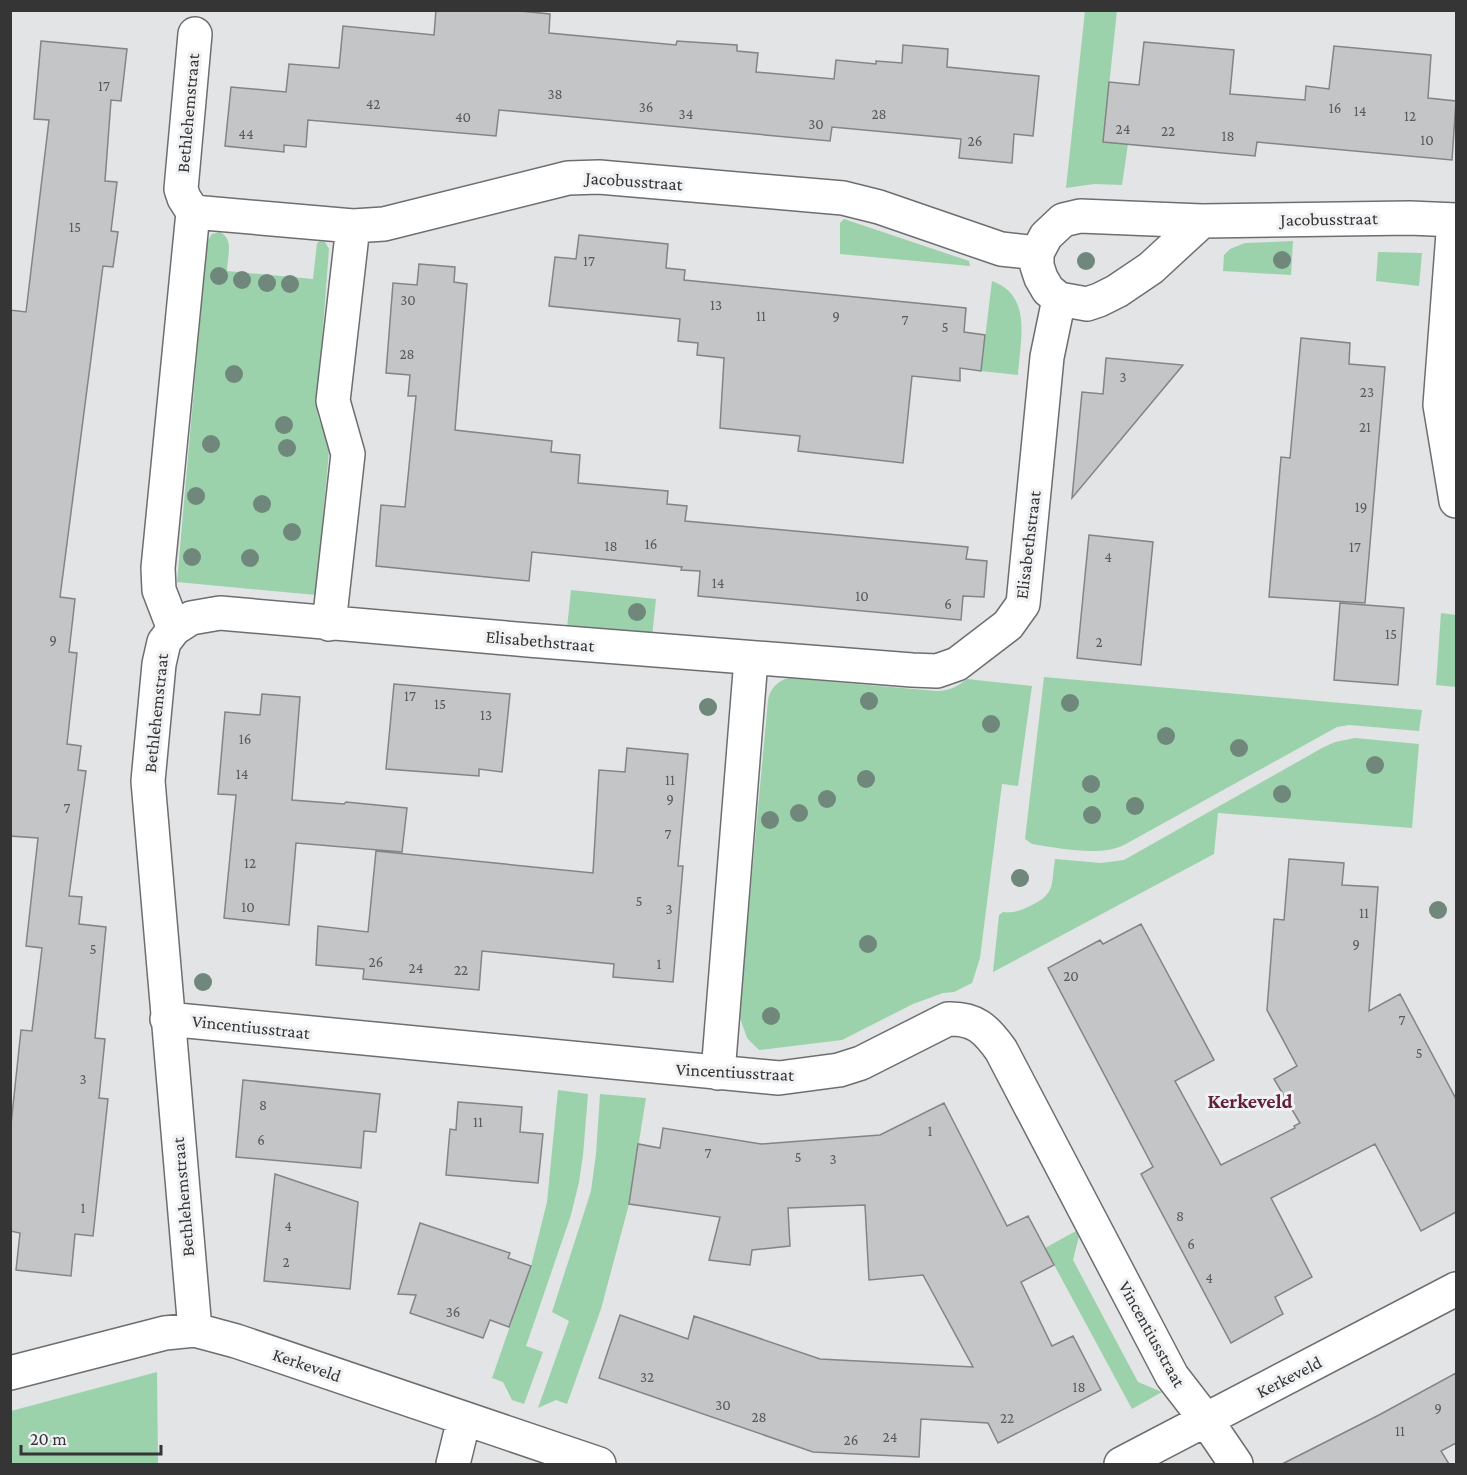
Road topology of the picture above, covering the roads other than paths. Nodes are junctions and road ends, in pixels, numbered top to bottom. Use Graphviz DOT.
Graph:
graph roads {
  1 [pos="195,34"];
  2 [pos="193,212"];
  3 [pos="1455,220"];
  4 [pos="1202,221"];
  5 [pos="353,226"];
  6 [pos="1037,253"];
  7 [pos="1059,299"];
  8 [pos="1456,501"];
  9 [pos="329,624"];
  10 [pos="174,629"];
  11 [pos="751,659"];
  12 [pos="167,1019"];
  13 [pos="718,1073"];
  14 [pos="1456,1289"];
  15 [pos="195,1330"];
  16 [pos="10,1373"];
  17 [pos="464,1419"];
  18 [pos="1206,1420"];
  19 [pos="453,1464"];
  20 [pos="599,1464"];
  21 [pos="1121,1464"];
  22 [pos="1236,1464"];
  1 -- 2 [label="street, Bethlehemstraat"];
  2 -- 5 [label="street, Jacobusstraat"];
  2 -- 10 [label="street, Bethlehemstraat"];
  3 -- 4 [label="street, Jacobusstraat"];
  3 -- 8 [label="street"];
  4 -- 6 [label="street, Jacobusstraat"];
  4 -- 7 [label="street"];
  5 -- 6 [label="street, Jacobusstraat"];
  5 -- 9 [label="street"];
  6 -- 7 [label="street"];
  7 -- 11 [label="street, Elisabethstraat"];
  9 -- 10 [label="street, Elisabethstraat"];
  9 -- 11 [label="street, Elisabethstraat"];
  10 -- 12 [label="street, Bethlehemstraat"];
  11 -- 13 [label="street"];
  12 -- 13 [label="street, Vincentiusstraat"];
  12 -- 15 [label="street, Bethlehemstraat"];
  13 -- 18 [label="street, Vincentiusstraat"];
  14 -- 18 [label="street, Kerkeveld"];
  15 -- 16 [label="street, Kerkeveld"];
  15 -- 17 [label="street, Kerkeveld"];
  17 -- 19 [label="street"];
  17 -- 20 [label="street, Kerkeveld"];
  18 -- 21 [label="street, Kerkeveld"];
  18 -- 22 [label="street, Vincentiusstraat"];
}
